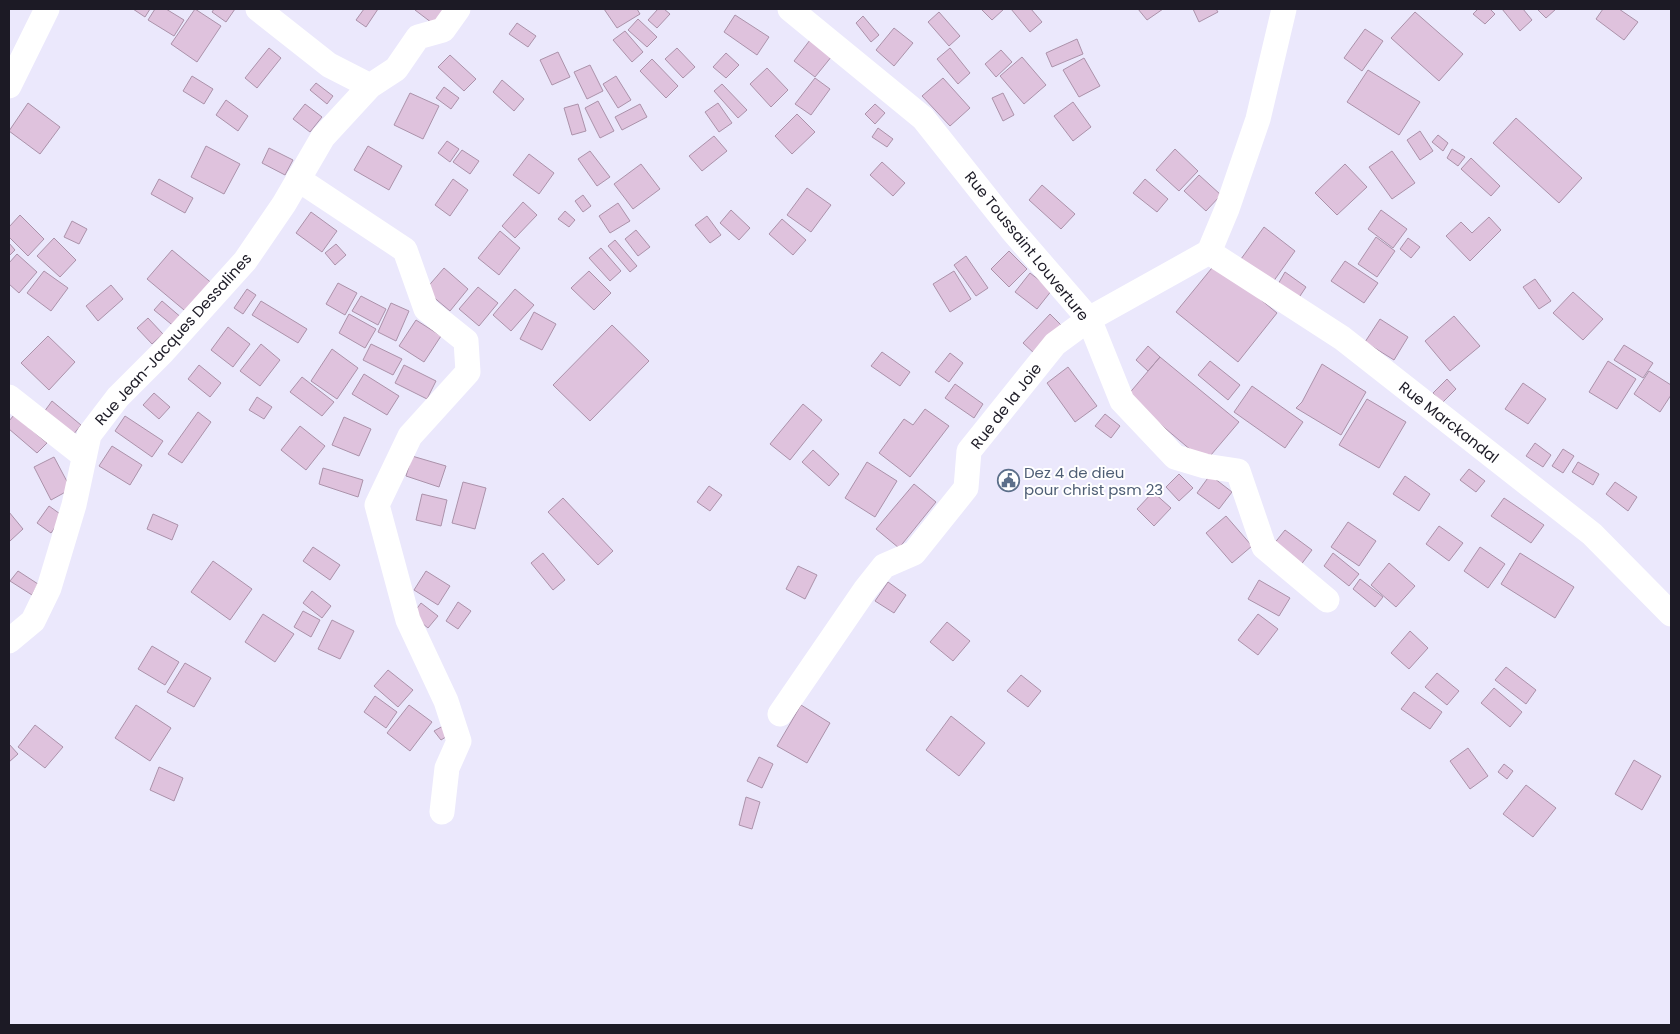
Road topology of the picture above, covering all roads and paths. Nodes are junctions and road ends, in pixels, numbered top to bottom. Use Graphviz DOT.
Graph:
graph roads {
  1 [pos="47,9"];
  2 [pos="258,9"];
  3 [pos="458,9"];
  4 [pos="790,9"];
  5 [pos="1284,9"];
  6 [pos="9,86"];
  7 [pos="370,86"];
  8 [pos="298,179"];
  9 [pos="1209,252"];
  10 [pos="1089,319"];
  11 [pos="10,400"];
  12 [pos="84,456"];
  13 [pos="1327,600"];
  14 [pos="1671,614"];
  15 [pos="10,637"];
  16 [pos="780,714"];
  17 [pos="442,812"];
  1 -- 6 [label="street"];
  2 -- 7 [label="street"];
  3 -- 7 [label="street, Rue Jean-Jacques Dessalines"];
  4 -- 10 [label="street, Rue Toussaint Louverture"];
  5 -- 9 [label="street"];
  7 -- 8 [label="street, Rue Jean-Jacques Dessalines"];
  8 -- 12 [label="street, Rue Jean-Jacques Dessalines"];
  8 -- 17 [label="street"];
  9 -- 10 [label="street, Rue de la Joie"];
  9 -- 14 [label="street, Rue Marckandal"];
  10 -- 13 [label="street, Rue Toussaint Louverture"];
  10 -- 16 [label="street, Rue de la Joie"];
  11 -- 12 [label="street"];
  12 -- 15 [label="street, Rue Jean-Jacques Dessalines"];
}
